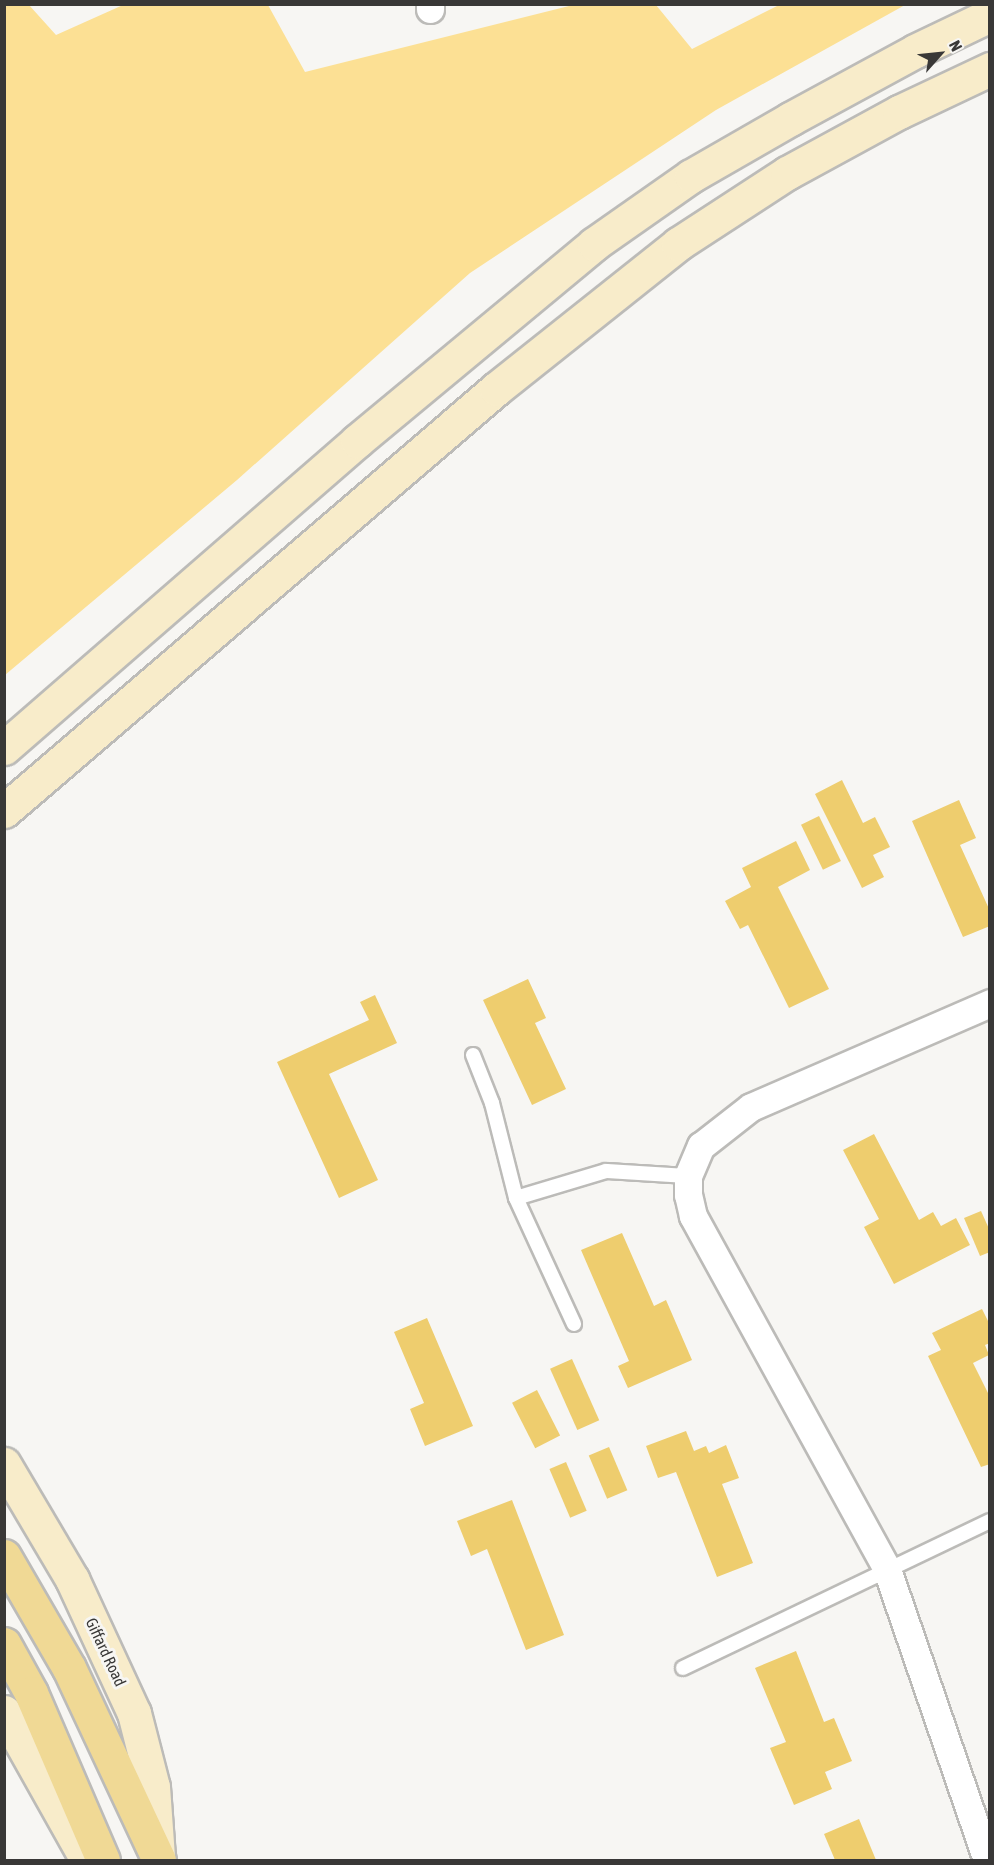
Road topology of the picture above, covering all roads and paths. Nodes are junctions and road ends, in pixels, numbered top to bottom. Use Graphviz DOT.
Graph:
graph roads {
  1 [pos="990,15"];
  2 [pos="990,69"];
  3 [pos="18,729"];
  4 [pos="4,748"];
  5 [pos="4,811"];
  6 [pos="990,1003"];
  7 [pos="473,1055"];
  8 [pos="688,1176"];
  9 [pos="516,1198"];
  10 [pos="574,1324"];
  11 [pos="4,1464"];
  12 [pos="990,1521"];
  13 [pos="4,1556"];
  14 [pos="887,1569"];
  15 [pos="4,1644"];
  16 [pos="683,1668"];
  17 [pos="4,1712"];
  18 [pos="158,1859"];
  19 [pos="87,1860"];
  20 [pos="103,1860"];
  21 [pos="987,1860"];
  1 -- 3 [label="main road"];
  2 -- 5 [label="main road"];
  3 -- 4 [label="main road"];
  6 -- 8 [label="street"];
  7 -- 9 [label="lane"];
  8 -- 9 [label="lane"];
  8 -- 14 [label="street"];
  9 -- 10 [label="lane"];
  11 -- 18 [label="main road, Giffard Road"];
  12 -- 14 [label="lane"];
  13 -- 18 [label="main road, Giffard Road"];
  14 -- 16 [label="lane"];
  14 -- 21 [label="street"];
  15 -- 20 [label="main road"];
  17 -- 19 [label="main road"];
}
